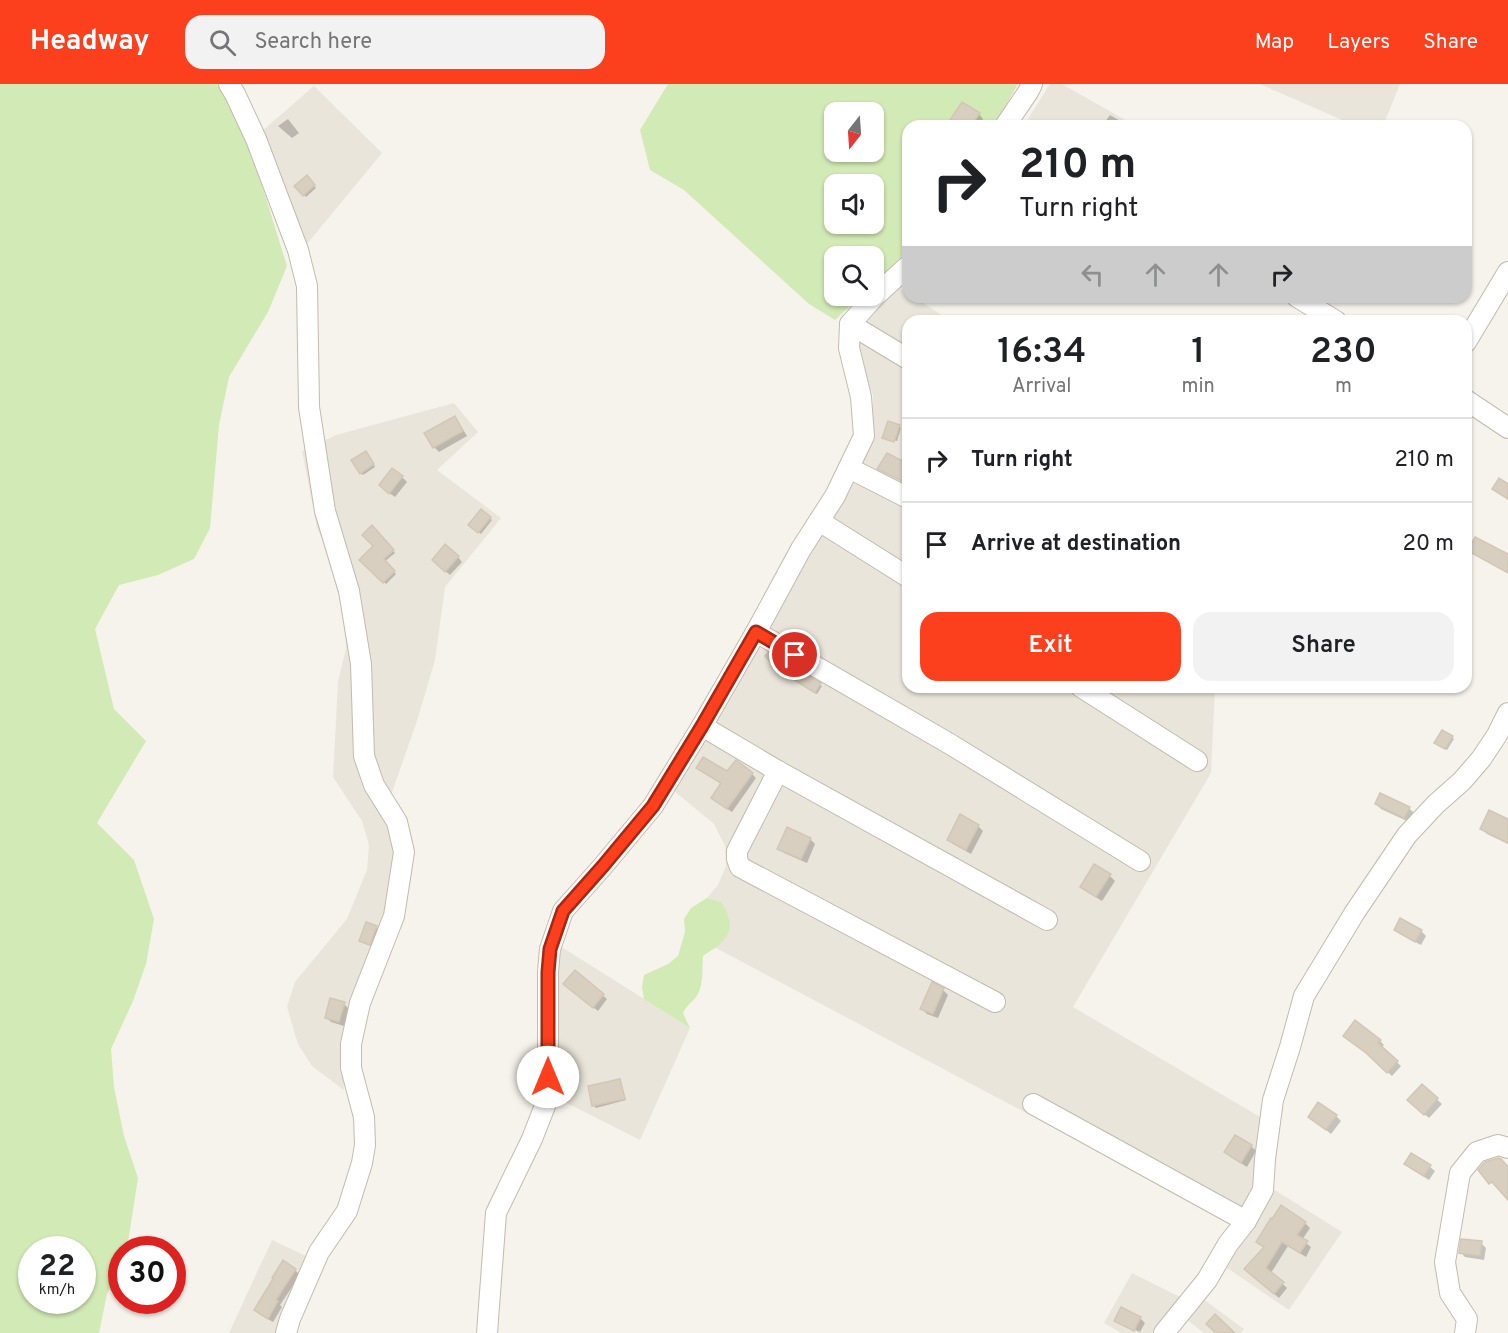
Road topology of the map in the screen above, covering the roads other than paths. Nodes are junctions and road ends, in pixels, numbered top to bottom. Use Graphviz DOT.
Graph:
graph roads {
  1 [pos="229,84"];
  2 [pos="1032,84"];
  3 [pos="1010,120"];
  4 [pos="902,271"];
  5 [pos="1508,272"];
  6 [pos="1307,303"];
  7 [pos="1326,315"];
  8 [pos="850,324"];
  9 [pos="1472,332"];
  10 [pos="902,355"];
  11 [pos="1472,404"];
  12 [pos="1508,428"];
  13 [pos="849,468"];
  14 [pos="902,495"];
  15 [pos="819,521"];
  16 [pos="902,573"];
  17 [pos="756,632"];
  18 [pos="1090,693"];
  19 [pos="1508,713"];
  20 [pos="702,726"];
  21 [pos="1197,761"];
  22 [pos="778,771"];
  23 [pos="1140,861"];
  24 [pos="1047,920"];
  25 [pos="995,1002"];
  26 [pos="1033,1104"];
  27 [pos="1508,1148"];
  28 [pos="1246,1221"];
  29 [pos="286,1333"];
  30 [pos="487,1333"];
  31 [pos="1164,1333"];
  32 [pos="1465,1333"];
  1 -- 29 [label="street"];
  2 -- 3 [label="street"];
  4 -- 8 [label="street"];
  5 -- 9 [label="street"];
  6 -- 7 [label="street"];
  8 -- 10 [label="street"];
  8 -- 13 [label="street"];
  11 -- 12 [label="street"];
  13 -- 14 [label="street"];
  13 -- 15 [label="street"];
  15 -- 16 [label="street"];
  15 -- 17 [label="street"];
  17 -- 20 [label="street"];
  17 -- 23 [label="street"];
  18 -- 21 [label="street"];
  19 -- 28 [label="street"];
  20 -- 22 [label="street"];
  20 -- 30 [label="street"];
  22 -- 24 [label="street"];
  22 -- 25 [label="street"];
  26 -- 28 [label="street"];
  27 -- 32 [label="street"];
  28 -- 31 [label="street"];
}
